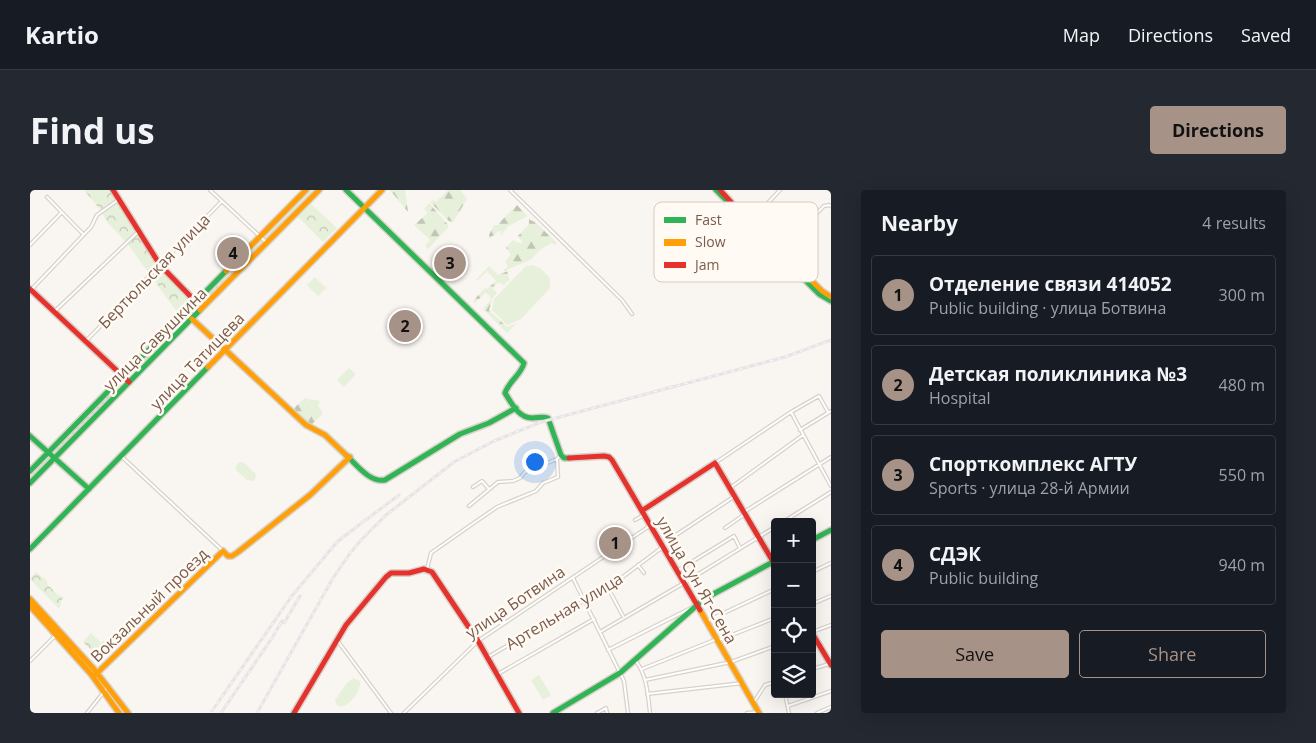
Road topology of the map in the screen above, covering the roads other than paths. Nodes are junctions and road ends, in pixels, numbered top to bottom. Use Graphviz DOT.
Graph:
graph roads {
  1 [pos="112,190"];
  2 [pos="210,190"];
  3 [pos="306,190"];
  4 [pos="319,190"];
  5 [pos="346,190"];
  6 [pos="382,190"];
  7 [pos="510,190"];
  8 [pos="716,190"];
  9 [pos="720,190"];
  10 [pos="780,190"];
  11 [pos="47,197"];
  12 [pos="118,200"];
  13 [pos="222,201"];
  14 [pos="728,202"];
  15 [pos="732,202"];
  16 [pos="768,202"];
  17 [pos="831,206"];
  18 [pos="364,207"];
  19 [pos="818,212"];
  20 [pos="61,213"];
  21 [pos="138,232"];
  22 [pos="83,234"];
  23 [pos="261,237"];
  24 [pos="267,243"];
  25 [pos="30,245"];
  26 [pos="160,265"];
  27 [pos="807,282"];
  28 [pos="813,282"];
  29 [pos="30,290"];
  30 [pos="831,299"];
  31 [pos="196,301"];
  32 [pos="55,311"];
  33 [pos="632,314"];
  34 [pos="192,320"];
  35 [pos="86,341"];
  36 [pos="224,351"];
  37 [pos="122,376"];
  38 [pos="129,382"];
  39 [pos="516,408"];
  40 [pos="791,412"];
  41 [pos="829,412"];
  42 [pos="800,430"];
  43 [pos="803,435"];
  44 [pos="30,436"];
  45 [pos="48,452"];
  46 [pos="122,456"];
  47 [pos="350,457"];
  48 [pos="559,457"];
  49 [pos="831,457"];
  50 [pos="55,458"];
  51 [pos="715,463"];
  52 [pos="819,464"];
  53 [pos="30,471"];
  54 [pos="30,483"];
  55 [pos="831,486"];
  56 [pos="473,487"];
  57 [pos="730,488"];
  58 [pos="89,489"];
  59 [pos="489,489"];
  60 [pos="831,492"];
  61 [pos="735,496"];
  62 [pos="469,506"];
  63 [pos="644,512"];
  64 [pos="744,513"];
  65 [pos="789,518"];
  66 [pos="635,520"];
  67 [pos="651,525"];
  68 [pos="725,528"];
  69 [pos="771,529"];
  70 [pos="831,530"];
  71 [pos="676,536"];
  72 [pos="758,537"];
  73 [pos="816,538"];
  74 [pos="664,546"];
  75 [pos="740,548"];
  76 [pos="30,550"];
  77 [pos="223,551"];
  78 [pos="771,557"];
  79 [pos="772,563"];
  80 [pos="831,563"];
  81 [pos="638,564"];
  82 [pos="430,570"];
  83 [pos="816,570"];
  84 [pos="677,571"];
  85 [pos="644,573"];
  86 [pos="573,578"];
  87 [pos="684,583"];
  88 [pos="608,588"];
  89 [pos="771,591"];
  90 [pos="831,596"];
  91 [pos="30,599"];
  92 [pos="585,600"];
  93 [pos="816,602"];
  94 [pos="696,605"];
  95 [pos="31,609"];
  96 [pos="624,617"];
  97 [pos="594,619"];
  98 [pos="771,620"];
  99 [pos="707,621"];
  100 [pos="831,625"];
  101 [pos="816,631"];
  102 [pos="600,632"];
  103 [pos="59,633"];
  104 [pos="816,639"];
  105 [pos="337,640"];
  106 [pos="718,640"];
  107 [pos="478,641"];
  108 [pos="771,647"];
  109 [pos="608,650"];
  110 [pos="487,657"];
  111 [pos="636,660"];
  112 [pos="30,661"];
  113 [pos="731,662"];
  114 [pos="831,664"];
  115 [pos="642,669"];
  116 [pos="816,669"];
  117 [pos="620,673"];
  118 [pos="497,674"];
  119 [pos="95,675"];
  120 [pos="645,680"];
  121 [pos="743,683"];
  122 [pos="771,683"];
  123 [pos="106,689"];
  124 [pos="831,691"];
  125 [pos="648,694"];
  126 [pos="785,698"];
  127 [pos="754,702"];
  128 [pos="788,706"];
  129 [pos="831,707"];
  130 [pos="759,712"];
  131 [pos="86,713"];
  132 [pos="119,713"];
  133 [pos="128,713"];
  134 [pos="294,713"];
  135 [pos="391,713"];
  136 [pos="404,713"];
  137 [pos="519,713"];
  138 [pos="553,713"];
  139 [pos="597,713"];
  140 [pos="607,713"];
  141 [pos="628,713"];
  142 [pos="650,713"];
  143 [pos="747,713"];
  144 [pos="789,713"];
  145 [pos="817,713"];
  1 -- 12 [label="main road"];
  2 -- 13 [label="street"];
  3 -- 23 [label="main road, улица Савушкина"];
  4 -- 24 [label="main road, улица Савушкина"];
  5 -- 18 [label="main road"];
  6 -- 18 [label="main road, улица Татищева"];
  7 -- 33 [label="street"];
  8 -- 14 [label="main road"];
  9 -- 15 [label="main road"];
  10 -- 16 [label="street"];
  11 -- 20 [label="street"];
  12 -- 21 [label="main road"];
  12 -- 22 [label="street"];
  13 -- 23 [label="street"];
  13 -- 26 [label="street, Бертюльская улица"];
  17 -- 19 [label="street"];
  18 -- 36 [label="main road, улица Татищева"];
  18 -- 39 [label="main road"];
  20 -- 22 [label="street"];
  20 -- 25 [label="street"];
  21 -- 26 [label="main road"];
  21 -- 32 [label="street"];
  22 -- 29 [label="street"];
  23 -- 24 [label="street"];
  23 -- 31 [label="main road, улица Савушкина"];
  24 -- 34 [label="main road, улица Савушкина"];
  26 -- 31 [label="main road"];
  26 -- 35 [label="street, Бертюльская улица"];
  27 -- 30 [label="main road"];
  28 -- 30 [label="main road"];
  29 -- 32 [label="main road"];
  31 -- 37 [label="main road, улица Савушкина"];
  32 -- 35 [label="main road"];
  34 -- 36 [label="main road"];
  34 -- 38 [label="main road, улица Савушкина"];
  35 -- 37 [label="main road"];
  36 -- 46 [label="main road, улица Татищева"];
  36 -- 47 [label="main road"];
  37 -- 38 [label="main road"];
  37 -- 45 [label="main road, улица Савушкина"];
  38 -- 50 [label="main road, улица Савушкина"];
  39 -- 47 [label="main road"];
  39 -- 48 [label="main road"];
  40 -- 41 [label="street"];
  40 -- 42 [label="street"];
  40 -- 51 [label="street"];
  41 -- 42 [label="street"];
  42 -- 43 [label="street"];
  43 -- 52 [label="street"];
  43 -- 57 [label="street"];
  44 -- 45 [label="main road"];
  45 -- 50 [label="main road"];
  45 -- 53 [label="main road, улица Савушкина"];
  46 -- 58 [label="main road, улица Татищева"];
  46 -- 77 [label="street"];
  47 -- 77 [label="main road"];
  48 -- 59 [label="street"];
  48 -- 63 [label="main road, улица Сун Ят-Сена"];
  48 -- 82 [label="street"];
  49 -- 52 [label="street"];
  50 -- 54 [label="main road, улица Савушкина"];
  50 -- 58 [label="main road"];
  51 -- 57 [label="main road"];
  51 -- 63 [label="main road"];
  52 -- 55 [label="street"];
  52 -- 64 [label="street"];
  56 -- 59 [label="street"];
  57 -- 61 [label="main road"];
  58 -- 76 [label="main road, улица Татищева"];
  59 -- 62 [label="street"];
  60 -- 65 [label="street"];
  61 -- 64 [label="main road"];
  61 -- 71 [label="street"];
  63 -- 66 [label="street"];
  63 -- 67 [label="main road, улица Сун Ят-Сена"];
  64 -- 68 [label="street"];
  64 -- 72 [label="main road"];
  67 -- 74 [label="main road, улица Сун Ят-Сена"];
  67 -- 86 [label="street, улица Ботвина"];
  69 -- 72 [label="street"];
  70 -- 73 [label="main road"];
  72 -- 75 [label="street"];
  72 -- 78 [label="main road"];
  74 -- 81 [label="street, Артельная улица"];
  74 -- 84 [label="main road, улица Сун Ят-Сена"];
  75 -- 84 [label="street"];
  75 -- 87 [label="street"];
  77 -- 119 [label="main road, Вокзальный проезд"];
  79 -- 94 [label="main road"];
  80 -- 83 [label="street"];
  81 -- 85 [label="street"];
  81 -- 88 [label="street, Артельная улица"];
  82 -- 105 [label="main road"];
  82 -- 107 [label="main road"];
  84 -- 87 [label="main road, улица Сун Ят-Сена"];
  86 -- 92 [label="street"];
  86 -- 107 [label="street, улица Ботвина"];
  87 -- 94 [label="main road, улица Сун Ят-Сена"];
  87 -- 96 [label="street"];
  88 -- 92 [label="street, Артельная улица"];
  88 -- 96 [label="street"];
  89 -- 99 [label="street"];
  90 -- 93 [label="street"];
  91 -- 103 [label="main road"];
  92 -- 97 [label="street"];
  92 -- 110 [label="street, Артельная улица"];
  94 -- 99 [label="main road, улица Сун Ят-Сена"];
  94 -- 109 [label="street"];
  94 -- 111 [label="main road"];
  95 -- 103 [label="main road"];
  96 -- 102 [label="street"];
  97 -- 102 [label="street"];
  97 -- 118 [label="street"];
  98 -- 106 [label="street"];
  99 -- 106 [label="main road, улица Сун Ят-Сена"];
  100 -- 101 [label="street"];
  102 -- 109 [label="street"];
  103 -- 112 [label="street"];
  103 -- 119 [label="main road"];
  104 -- 114 [label="main road"];
  105 -- 134 [label="main road"];
  105 -- 135 [label="street"];
  106 -- 113 [label="main road, улица Сун Ят-Сена"];
  106 -- 115 [label="street"];
  107 -- 110 [label="main road"];
  107 -- 136 [label="street, улица Ботвина"];
  108 -- 113 [label="street"];
  109 -- 117 [label="street"];
  110 -- 118 [label="main road"];
  111 -- 115 [label="street"];
  111 -- 117 [label="main road"];
  113 -- 120 [label="street"];
  113 -- 121 [label="main road, улица Сун Ят-Сена"];
  114 -- 116 [label="street"];
  115 -- 120 [label="street"];
  117 -- 138 [label="main road"];
  117 -- 141 [label="street"];
  118 -- 137 [label="main road"];
  119 -- 123 [label="main road"];
  120 -- 125 [label="street"];
  121 -- 125 [label="street"];
  121 -- 127 [label="main road, улица Сун Ят-Сена"];
  122 -- 127 [label="street"];
  123 -- 131 [label="street"];
  123 -- 132 [label="main road"];
  123 -- 133 [label="main road"];
  124 -- 128 [label="street"];
  125 -- 142 [label="street"];
  126 -- 128 [label="street"];
  127 -- 130 [label="main road, улица Сун Ят-Сена"];
  128 -- 144 [label="street"];
  129 -- 145 [label="street"];
  130 -- 143 [label="street"];
  139 -- 140 [label="street"];
}
